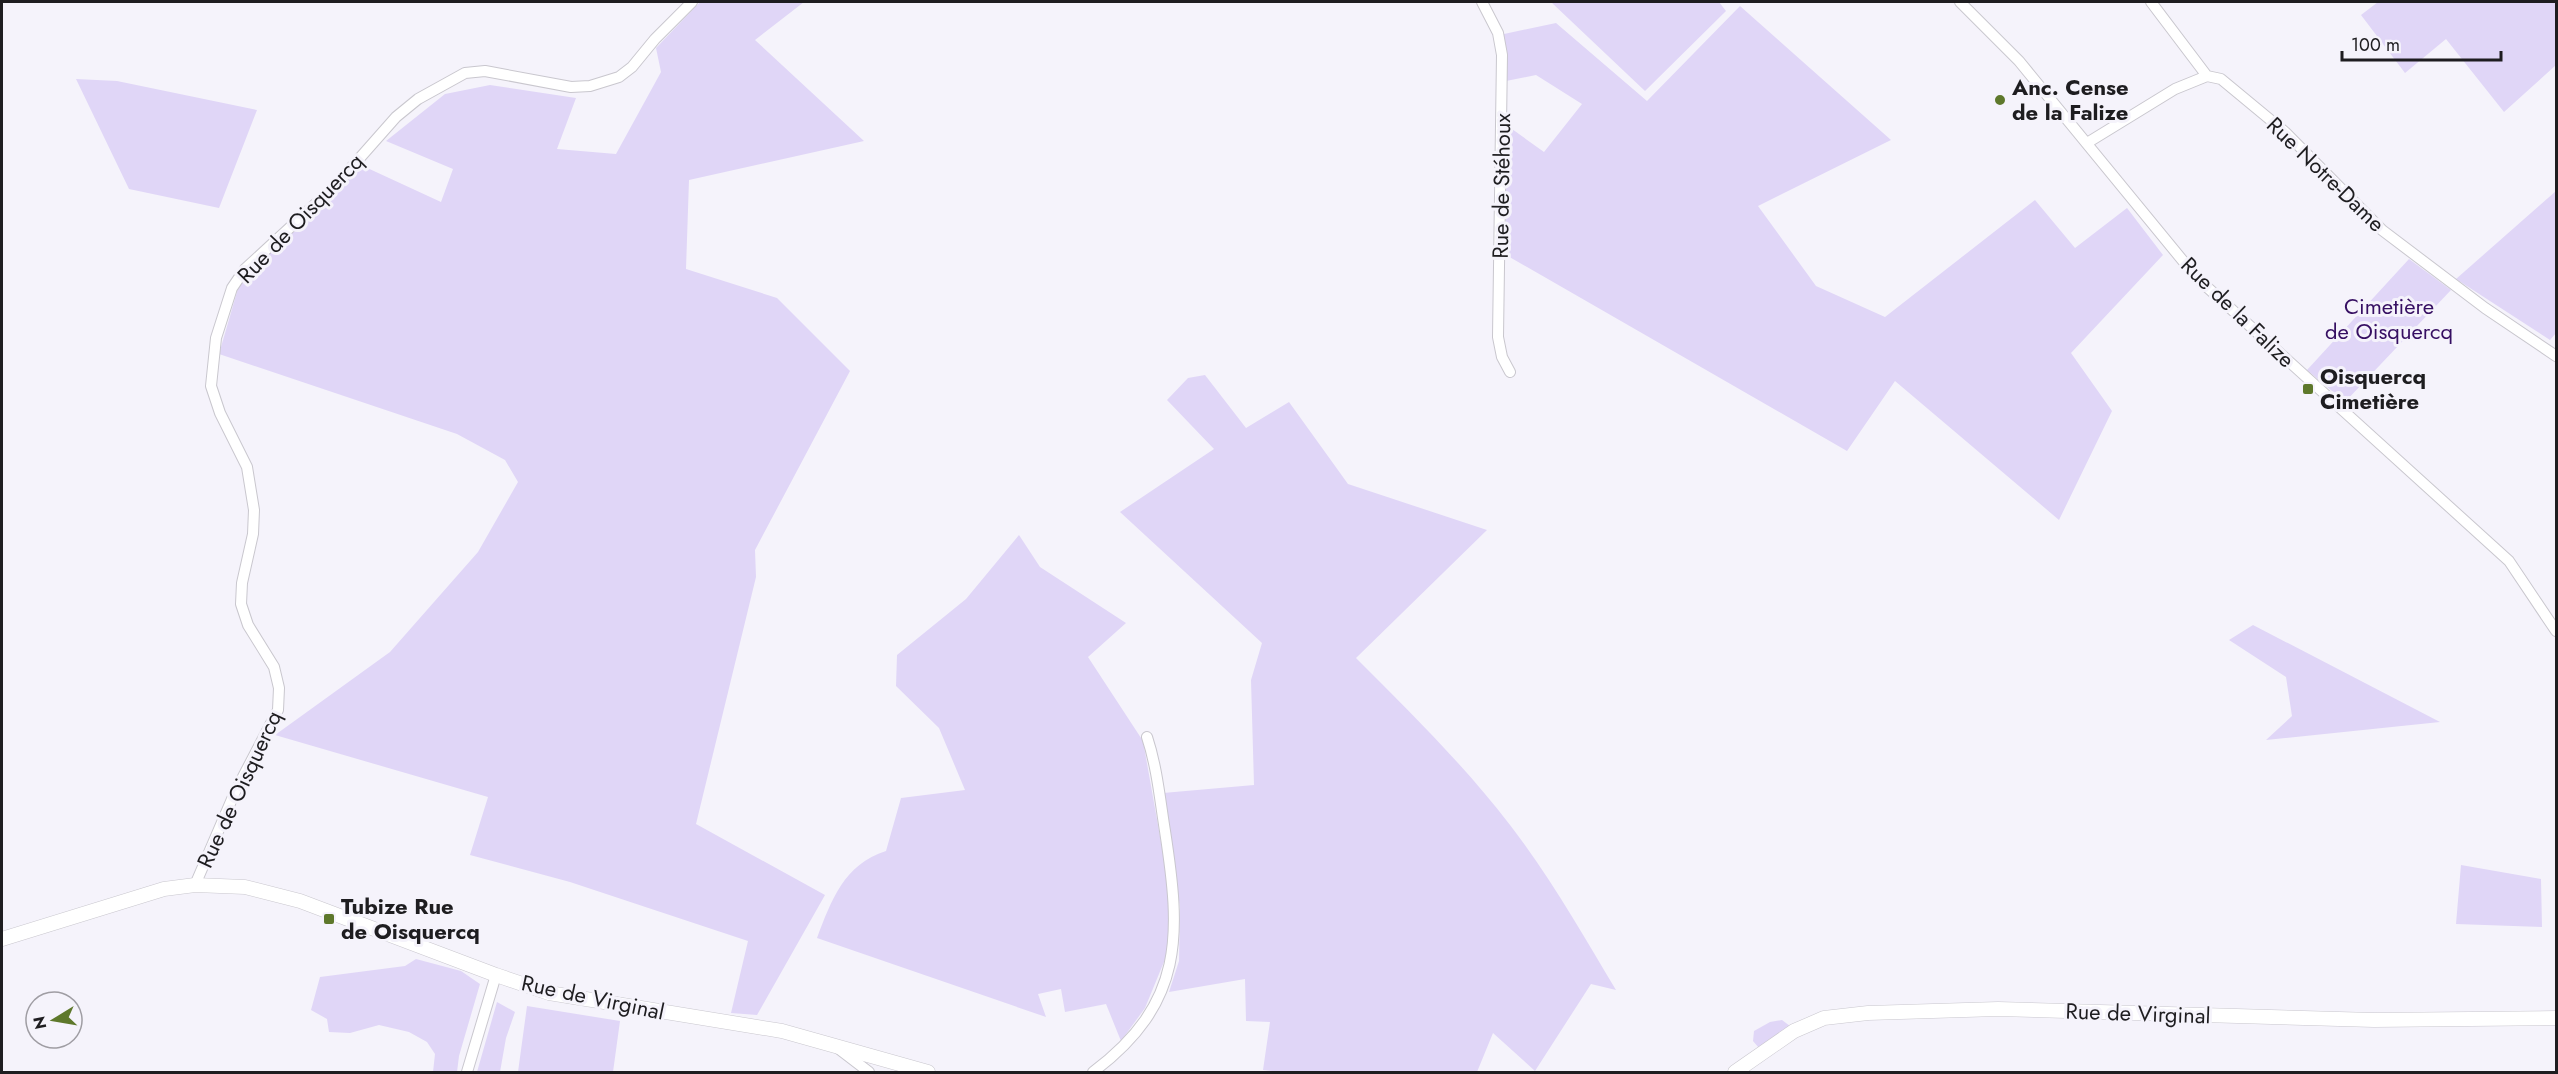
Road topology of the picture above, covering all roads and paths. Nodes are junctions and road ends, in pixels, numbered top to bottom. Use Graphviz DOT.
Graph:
graph roads {
  1 [pos="692,2"];
  2 [pos="1482,2"];
  3 [pos="1960,2"];
  4 [pos="2151,2"];
  5 [pos="2207,76"];
  6 [pos="2087,143"];
  7 [pos="2556,356"];
  8 [pos="1510,372"];
  9 [pos="2556,632"];
  10 [pos="1147,736"];
  11 [pos="195,885"];
  12 [pos="2,939"];
  13 [pos="496,975"];
  14 [pos="2556,1018"];
  15 [pos="832,1043"];
  16 [pos="467,1072"];
  17 [pos="870,1072"];
  18 [pos="928,1072"];
  19 [pos="1093,1072"];
  20 [pos="1735,1072"];
  1 -- 11 [label="street, Rue de Oisquercq"];
  2 -- 8 [label="street, Rue de Stéhoux"];
  3 -- 6 [label="street, Rue de la Falize"];
  4 -- 5 [label="street"];
  5 -- 6 [label="street"];
  5 -- 7 [label="street, Rue Notre-Dame"];
  6 -- 9 [label="street, Rue de la Falize"];
  10 -- 19 [label="street"];
  11 -- 12 [label="street, Rue de Virginal"];
  11 -- 13 [label="street, Rue de Virginal"];
  13 -- 15 [label="street, Rue de Virginal"];
  13 -- 16 [label="street"];
  14 -- 20 [label="street, Rue de Virginal"];
  15 -- 17 [label="street"];
  15 -- 18 [label="street, Rue de Virginal"];
}
